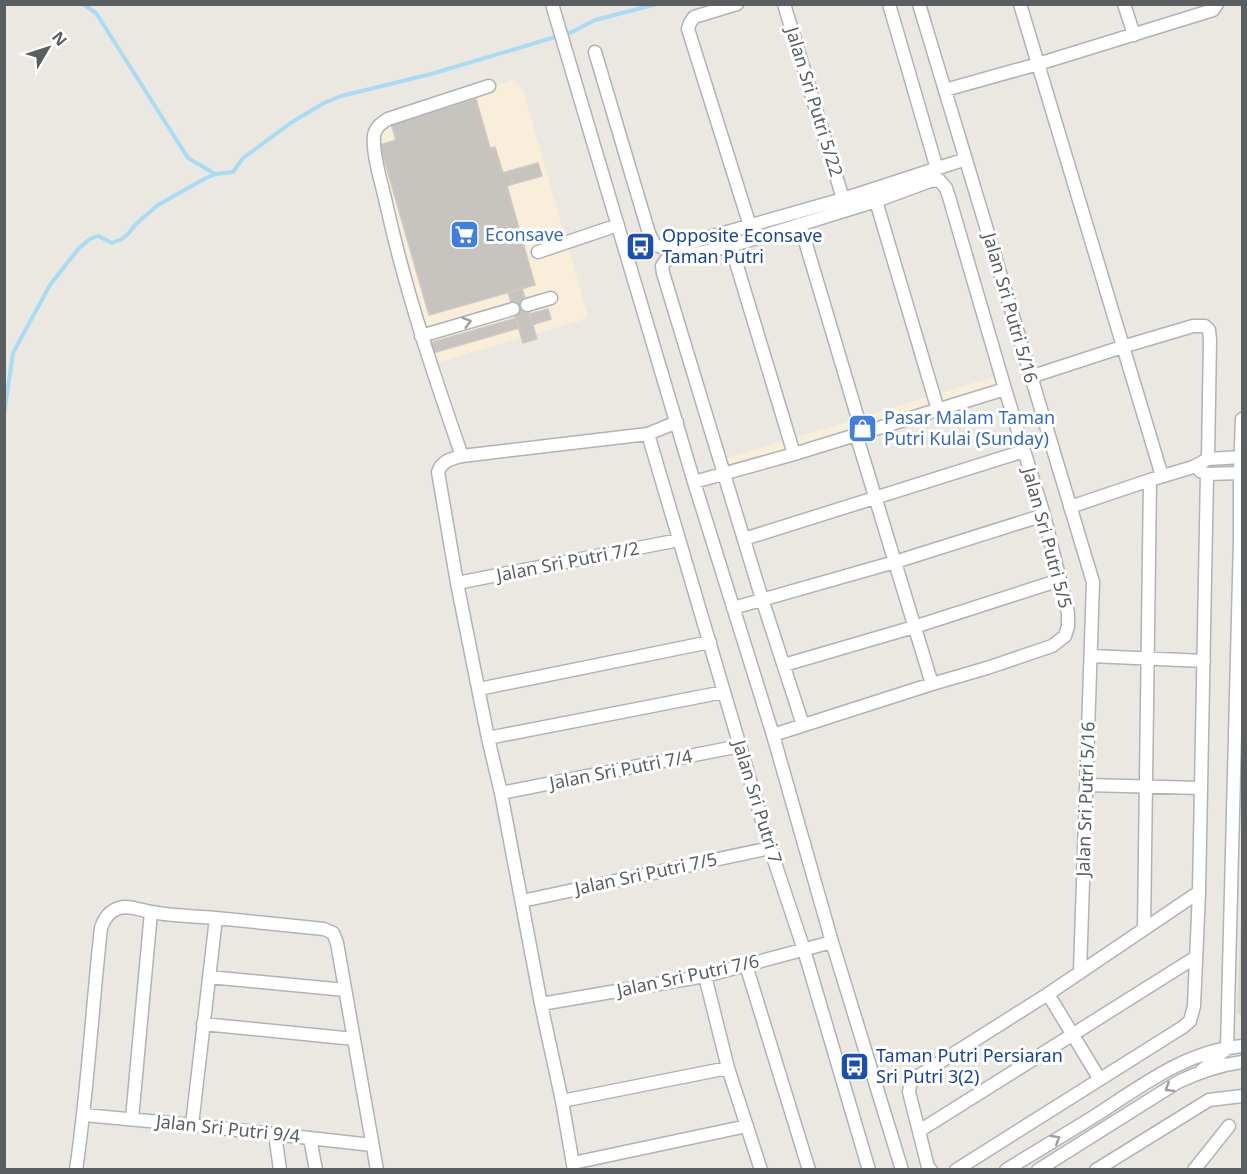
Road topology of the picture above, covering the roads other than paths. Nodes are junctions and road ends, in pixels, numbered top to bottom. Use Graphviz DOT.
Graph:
graph roads {
  1 [pos="736,4"];
  2 [pos="784,4"];
  3 [pos="889,4"];
  4 [pos="919,4"];
  5 [pos="1020,4"];
  6 [pos="1124,4"];
  7 [pos="1217,4"];
  8 [pos="554,9"];
  9 [pos="1134,35"];
  10 [pos="595,52"];
  11 [pos="1038,64"];
  12 [pos="489,86"];
  13 [pos="945,90"];
  14 [pos="966,159"];
  15 [pos="938,175"];
  16 [pos="843,199"];
  17 [pos="876,201"];
  18 [pos="800,224"];
  19 [pos="618,225"];
  20 [pos="750,226"];
  21 [pos="731,246"];
  22 [pos="538,252"];
  23 [pos="551,298"];
  24 [pos="527,305"];
  25 [pos="513,309"];
  26 [pos="421,336"];
  27 [pos="1122,346"];
  28 [pos="1030,377"];
  29 [pos="1005,389"];
  30 [pos="938,410"];
  31 [pos="1242,419"];
  32 [pos="677,422"];
  33 [pos="859,433"];
  34 [pos="648,434"];
  35 [pos="1024,451"];
  36 [pos="794,454"];
  37 [pos="462,456"];
  38 [pos="1241,457"];
  39 [pos="1208,459"];
  40 [pos="1193,467"];
  41 [pos="724,473"];
  42 [pos="1207,474"];
  43 [pos="1241,474"];
  44 [pos="1156,478"];
  45 [pos="694,482"];
  46 [pos="875,497"];
  47 [pos="1070,507"];
  48 [pos="1044,514"];
  49 [pos="744,539"];
  50 [pos="1241,539"];
  51 [pos="679,540"];
  52 [pos="895,562"];
  53 [pos="1060,580"];
  54 [pos="457,584"];
  55 [pos="762,599"];
  56 [pos="734,608"];
  57 [pos="914,627"];
  58 [pos="710,642"];
  59 [pos="1091,656"];
  60 [pos="1148,658"];
  61 [pos="1204,661"];
  62 [pos="783,665"];
  63 [pos="932,684"];
  64 [pos="479,688"];
  65 [pos="724,692"];
  66 [pos="803,725"];
  67 [pos="773,735"];
  68 [pos="488,738"];
  69 [pos="741,746"];
  70 [pos="1087,785"];
  71 [pos="1146,787"];
  72 [pos="1201,788"];
  73 [pos="501,793"];
  74 [pos="1238,806"];
  75 [pos="770,848"];
  76 [pos="1199,892"];
  77 [pos="522,901"];
  78 [pos="151,912"];
  79 [pos="216,918"];
  80 [pos="1144,929"];
  81 [pos="832,942"];
  82 [pos="804,950"];
  83 [pos="1196,957"];
  84 [pos="746,966"];
  85 [pos="1080,972"];
  86 [pos="705,976"];
  87 [pos="209,977"];
  88 [pos="345,990"];
  89 [pos="1048,994"];
  90 [pos="541,1004"];
  91 [pos="203,1024"];
  92 [pos="1073,1035"];
  93 [pos="354,1039"];
  94 [pos="1242,1046"];
  95 [pos="1227,1048"];
  96 [pos="1242,1062"];
  97 [pos="728,1068"];
  98 [pos="1200,1072"];
  99 [pos="1100,1078"];
  100 [pos="1242,1096"];
  101 [pos="562,1101"];
  102 [pos="84,1115"];
  103 [pos="132,1119"];
  104 [pos="192,1125"];
  105 [pos="747,1126"];
  106 [pos="1229,1126"];
  107 [pos="919,1131"];
  108 [pos="275,1134"];
  109 [pos="310,1138"];
  110 [pos="372,1145"];
  111 [pos="574,1166"];
  112 [pos="930,1168"];
  113 [pos="1196,1169"];
  114 [pos="76,1170"];
  115 [pos="280,1170"];
  116 [pos="316,1170"];
  117 [pos="376,1170"];
  118 [pos="761,1170"];
  119 [pos="808,1170"];
  120 [pos="869,1170"];
  121 [pos="902,1170"];
  122 [pos="956,1170"];
  123 [pos="1006,1170"];
  124 [pos="1038,1170"];
  125 [pos="1096,1170"];
  1 -- 20 [label="street"];
  2 -- 16 [label="street, Jalan Sri Putri 5/22"];
  3 -- 15 [label="street, Jalan Sri Putri 5/5"];
  4 -- 13 [label="street, Jalan Sri Putri 5/16"];
  5 -- 11 [label="street"];
  6 -- 9 [label="street"];
  7 -- 9 [label="street"];
  8 -- 19 [label="street"];
  9 -- 11 [label="street"];
  10 -- 20 [label="street"];
  11 -- 13 [label="street"];
  11 -- 27 [label="street"];
  12 -- 26 [label="street"];
  13 -- 14 [label="street, Jalan Sri Putri 5/16"];
  14 -- 15 [label="street"];
  14 -- 28 [label="street, Jalan Sri Putri 5/16"];
  15 -- 16 [label="street"];
  15 -- 17 [label="street"];
  15 -- 29 [label="street, Jalan Sri Putri 5/5"];
  16 -- 20 [label="street"];
  17 -- 18 [label="street"];
  17 -- 30 [label="street"];
  18 -- 21 [label="street"];
  18 -- 33 [label="street"];
  19 -- 22 [label="street"];
  19 -- 32 [label="street"];
  21 -- 36 [label="street"];
  21 -- 41 [label="street"];
  23 -- 24 [label="street"];
  26 -- 25 [label="street, one-way"];
  26 -- 37 [label="street"];
  27 -- 28 [label="street"];
  27 -- 39 [label="street"];
  27 -- 44 [label="street"];
  28 -- 47 [label="street, Jalan Sri Putri 5/16"];
  29 -- 30 [label="street"];
  29 -- 35 [label="street, Jalan Sri Putri 5/5"];
  30 -- 33 [label="street"];
  31 -- 38 [label="street"];
  32 -- 34 [label="street"];
  32 -- 45 [label="street"];
  33 -- 36 [label="street"];
  33 -- 46 [label="street"];
  34 -- 37 [label="street"];
  34 -- 51 [label="street, Jalan Sri Putri 7"];
  35 -- 46 [label="street"];
  35 -- 48 [label="street, Jalan Sri Putri 5/5"];
  36 -- 41 [label="street"];
  37 -- 54 [label="street"];
  38 -- 39 [label="street"];
  38 -- 43 [label="street"];
  39 -- 40 [label="street"];
  40 -- 42 [label="street"];
  40 -- 44 [label="street"];
  41 -- 45 [label="street"];
  41 -- 49 [label="street"];
  42 -- 43 [label="street"];
  42 -- 61 [label="street"];
  43 -- 50 [label="street"];
  44 -- 47 [label="street"];
  44 -- 60 [label="street"];
  45 -- 56 [label="street"];
  46 -- 49 [label="street"];
  46 -- 52 [label="street"];
  47 -- 59 [label="street, Jalan Sri Putri 5/16"];
  48 -- 52 [label="street"];
  48 -- 53 [label="street, Jalan Sri Putri 5/5"];
  49 -- 55 [label="street"];
  50 -- 74 [label="street"];
  51 -- 54 [label="street, Jalan Sri Putri 7/2"];
  51 -- 58 [label="street, Jalan Sri Putri 7"];
  52 -- 55 [label="street"];
  52 -- 57 [label="street"];
  53 -- 57 [label="street"];
  53 -- 63 [label="street, Jalan Sri Putri 5/5"];
  54 -- 64 [label="street"];
  55 -- 56 [label="street"];
  55 -- 62 [label="street"];
  56 -- 67 [label="street"];
  57 -- 62 [label="street"];
  57 -- 63 [label="street"];
  58 -- 64 [label="street"];
  58 -- 65 [label="street, Jalan Sri Putri 7"];
  59 -- 60 [label="street"];
  59 -- 70 [label="street, Jalan Sri Putri 5/16"];
  60 -- 61 [label="street"];
  60 -- 71 [label="street"];
  61 -- 72 [label="street"];
  62 -- 66 [label="street"];
  63 -- 66 [label="street, Jalan Sri Putri 5/5"];
  64 -- 68 [label="street"];
  65 -- 68 [label="street"];
  65 -- 69 [label="street, Jalan Sri Putri 7"];
  66 -- 67 [label="street, Jalan Sri Putri 5/5"];
  67 -- 81 [label="street"];
  68 -- 73 [label="street"];
  69 -- 73 [label="street, Jalan Sri Putri 7/4"];
  69 -- 75 [label="street, Jalan Sri Putri 7"];
  70 -- 71 [label="street"];
  70 -- 85 [label="street, Jalan Sri Putri 5/16"];
  71 -- 72 [label="street"];
  71 -- 80 [label="street"];
  72 -- 76 [label="street"];
  73 -- 77 [label="street"];
  74 -- 95 [label="street"];
  75 -- 77 [label="street, Jalan Sri Putri 7/5"];
  75 -- 82 [label="street, Jalan Sri Putri 7"];
  76 -- 80 [label="street"];
  76 -- 83 [label="street"];
  77 -- 90 [label="street"];
  78 -- 79 [label="street"];
  78 -- 102 [label="street"];
  78 -- 103 [label="street"];
  79 -- 87 [label="street"];
  79 -- 88 [label="street"];
  80 -- 85 [label="street"];
  81 -- 82 [label="street, Jalan Sri Putri 7/6"];
  81 -- 121 [label="street"];
  82 -- 84 [label="street, Jalan Sri Putri 7/6"];
  82 -- 120 [label="street, Jalan Sri Putri 7"];
  83 -- 92 [label="street"];
  83 -- 99 [label="street"];
  84 -- 86 [label="street, Jalan Sri Putri 7/6"];
  84 -- 119 [label="street"];
  85 -- 89 [label="street"];
  86 -- 90 [label="street, Jalan Sri Putri 7/6"];
  86 -- 97 [label="street"];
  87 -- 88 [label="street"];
  87 -- 91 [label="street"];
  88 -- 93 [label="street"];
  89 -- 92 [label="street"];
  89 -- 107 [label="street"];
  90 -- 101 [label="street"];
  91 -- 93 [label="street"];
  91 -- 104 [label="street"];
  92 -- 99 [label="street"];
  92 -- 107 [label="street"];
  93 -- 110 [label="street"];
  94 -- 95 [label="street"];
  95 -- 98 [label="street"];
  123 -- 95 [label="street, one-way"];
  96 -- 98 [label="street"];
  97 -- 101 [label="street"];
  97 -- 105 [label="street"];
  98 -- 124 [label="street, one-way"];
  99 -- 122 [label="street"];
  100 -- 125 [label="street"];
  101 -- 111 [label="street"];
  102 -- 103 [label="street, Jalan Sri Putri 9/4"];
  102 -- 114 [label="street"];
  103 -- 104 [label="street, Jalan Sri Putri 9/4"];
  104 -- 108 [label="street, Jalan Sri Putri 9/4"];
  105 -- 111 [label="street"];
  105 -- 118 [label="street"];
  106 -- 113 [label="street"];
  107 -- 112 [label="street"];
  108 -- 109 [label="street, Jalan Sri Putri 9/4"];
  108 -- 115 [label="street"];
  109 -- 110 [label="street, Jalan Sri Putri 9/4"];
  109 -- 116 [label="street"];
  110 -- 117 [label="street"];
}
